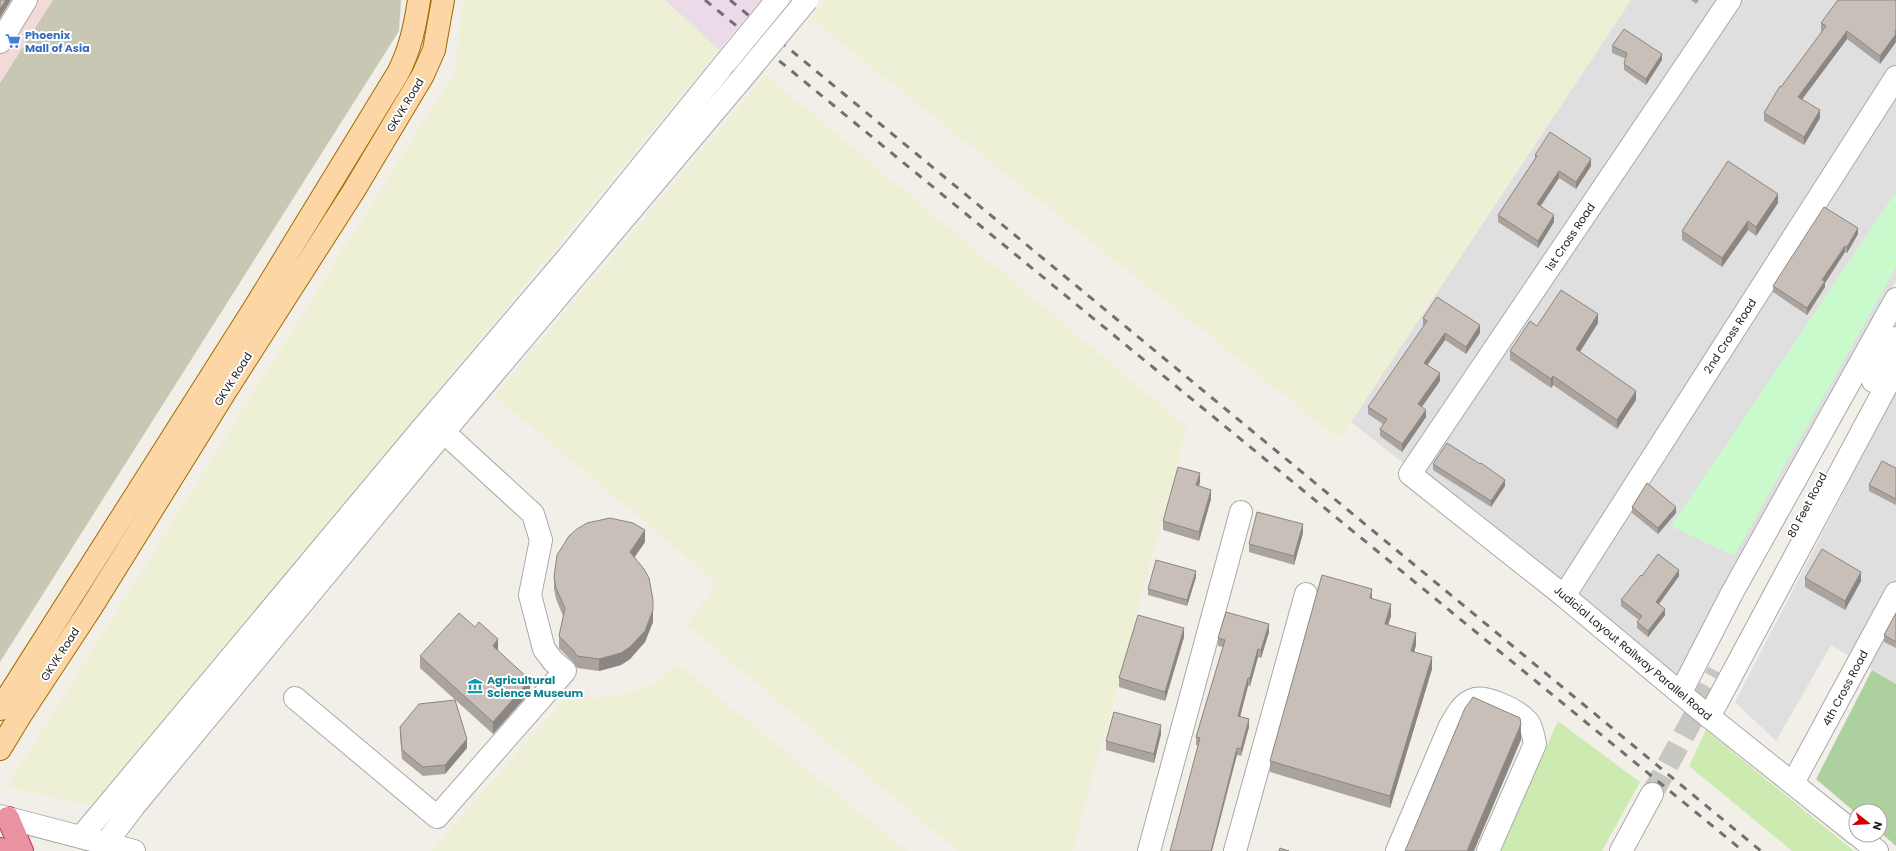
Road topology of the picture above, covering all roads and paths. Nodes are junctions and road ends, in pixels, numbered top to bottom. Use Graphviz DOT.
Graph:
graph roads {
  1 [pos="26,0"];
  2 [pos="419,0"];
  3 [pos="443,0"];
  4 [pos="777,0"];
  5 [pos="807,0"];
  6 [pos="1730,0"];
  7 [pos="0,42"];
  8 [pos="1896,77"];
  9 [pos="1896,299"];
  10 [pos="1896,338"];
  11 [pos="1896,368"];
  12 [pos="437,426"];
  13 [pos="1410,474"];
  14 [pos="1241,512"];
  15 [pos="1896,593"];
  16 [pos="1306,594"];
  17 [pos="1564,596"];
  18 [pos="1718,672"];
  19 [pos="1680,692"];
  20 [pos="295,698"];
  21 [pos="0,710"];
  22 [pos="1709,717"];
  23 [pos="0,750"];
  24 [pos="1793,783"];
  25 [pos="1652,794"];
  26 [pos="4,817"];
  27 [pos="1848,827"];
  28 [pos="81,837"];
  29 [pos="106,843"];
  30 [pos="1868,843"];
  31 [pos="0,849"];
  32 [pos="10,851"];
  33 [pos="22,851"];
  34 [pos="134,851"];
  35 [pos="1149,851"];
  36 [pos="1235,851"];
  37 [pos="1397,851"];
  38 [pos="1488,851"];
  39 [pos="1621,851"];
  40 [pos="1878,851"];
  1 -- 7 [label="street"];
  2 -- 21 [label="main road, GKVK Road"];
  3 -- 23 [label="main road, GKVK Road"];
  4 -- 12 [label="street, bridge"];
  5 -- 12 [label="street, bridge"];
  6 -- 13 [label="street, 1st Cross Road"];
  8 -- 17 [label="street, 2nd Cross Road"];
  9 -- 19 [label="street"];
  10 -- 18 [label="street, 80 Feet Road"];
  11 -- 22 [label="street"];
  12 -- 20 [label="street"];
  12 -- 28 [label="street"];
  12 -- 29 [label="street"];
  13 -- 17 [label="street, Judicial Layout Railway Parallel Road"];
  14 -- 35 [label="street"];
  15 -- 24 [label="street, 4th Cross Road"];
  16 -- 36 [label="street"];
  17 -- 19 [label="street, Judicial Layout Railway Parallel Road"];
  19 -- 22 [label="street, Judicial Layout Railway Parallel Road"];
  22 -- 24 [label="street, Judicial Layout Railway Parallel Road"];
  24 -- 27 [label="street, Judicial Layout Railway Parallel Road"];
  25 -- 39 [label="street"];
  26 -- 28 [label="street"];
  26 -- 33 [label="highway"];
  28 -- 29 [label="street"];
  29 -- 34 [label="street"];
  30 -- 40 [label="street, Judicial Layout Railway Parallel Road"];
  31 -- 32 [label="highway"];
  37 -- 38 [label="street"];
}
